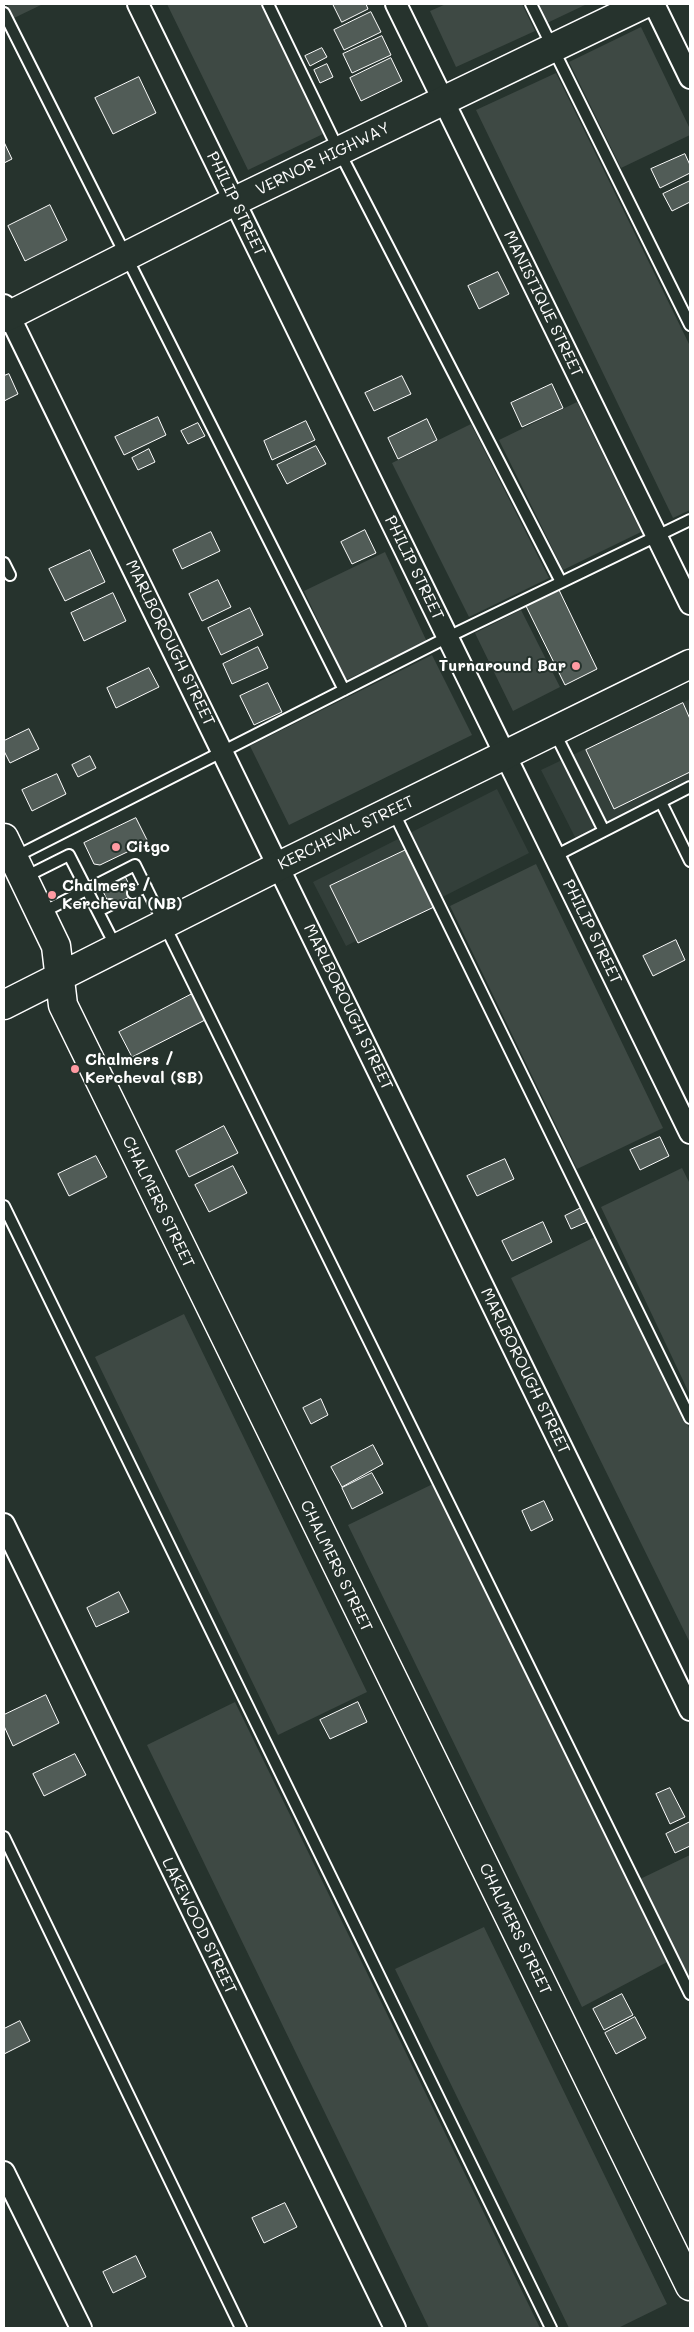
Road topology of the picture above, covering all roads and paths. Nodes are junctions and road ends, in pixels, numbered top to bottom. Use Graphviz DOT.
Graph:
graph roads {
  1 [pos="138,4"];
  2 [pos="268,4"];
  3 [pos="396,4"];
  4 [pos="531,4"];
  5 [pos="644,4"];
  6 [pos="654,4"];
  7 [pos="4,13"];
  8 [pos="553,48"];
  9 [pos="690,78"];
  10 [pos="444,101"];
  11 [pos="340,151"];
  12 [pos="235,201"];
  13 [pos="125,257"];
  14 [pos="5,312"];
  15 [pos="690,324"];
  16 [pos="690,520"];
  17 [pos="657,536"];
  18 [pos="4,563"];
  19 [pos="10,575"];
  20 [pos="561,582"];
  21 [pos="690,604"];
  22 [pos="448,637"];
  23 [pos="690,664"];
  24 [pos="344,690"];
  25 [pos="553,730"];
  26 [pos="223,752"];
  27 [pos="505,754"];
  28 [pos="690,787"];
  29 [pos="661,802"];
  30 [pos="392,810"];
  31 [pos="604,831"];
  32 [pos="555,856"];
  33 [pos="11,859"];
  34 [pos="690,861"];
  35 [pos="279,866"];
  36 [pos="146,887"];
  37 [pos="87,889"];
  38 [pos="133,893"];
  39 [pos="110,905"];
  40 [pos="98,911"];
  41 [pos="40,914"];
  42 [pos="165,924"];
  43 [pos="117,948"];
  44 [pos="60,977"];
  45 [pos="4,1005"];
  46 [pos="690,1133"];
  47 [pos="4,1206"];
  48 [pos="690,1418"];
  49 [pos="4,1524"];
  50 [pos="690,1710"];
  51 [pos="4,1837"];
  52 [pos="690,1994"];
  53 [pos="4,2172"];
  54 [pos="690,2286"];
  55 [pos="81,2328"];
  56 [pos="241,2328"];
  57 [pos="394,2328"];
  58 [pos="551,2328"];
  1 -- 12 [label="street, PHILIP STREET"];
  2 -- 11 [label="lane"];
  3 -- 10 [label="street, MANISTIQUE STREET"];
  4 -- 8 [label="lane"];
  5 -- 8 [label="street, VERNOR HIGHWAY"];
  6 -- 9 [label="street"];
  7 -- 13 [label="lane"];
  8 -- 10 [label="street, VERNOR HIGHWAY"];
  8 -- 15 [label="lane"];
  10 -- 11 [label="street, VERNOR HIGHWAY"];
  10 -- 17 [label="street, MANISTIQUE STREET"];
  11 -- 12 [label="street, VERNOR HIGHWAY"];
  11 -- 20 [label="lane"];
  12 -- 13 [label="street, VERNOR HIGHWAY"];
  12 -- 22 [label="street, PHILIP STREET"];
  13 -- 14 [label="street, VERNOR HIGHWAY"];
  13 -- 24 [label="lane"];
  14 -- 26 [label="street, MARLBOROUGH STREET"];
  16 -- 17 [label="lane"];
  17 -- 20 [label="lane"];
  17 -- 21 [label="street, MANISTIQUE STREET"];
  18 -- 19 [label="lane"];
  20 -- 22 [label="lane"];
  22 -- 24 [label="lane"];
  22 -- 27 [label="street, PHILIP STREET"];
  23 -- 25 [label="street, KERCHEVAL STREET"];
  24 -- 26 [label="lane"];
  25 -- 27 [label="street, KERCHEVAL STREET"];
  25 -- 31 [label="lane"];
  26 -- 33 [label="lane"];
  26 -- 35 [label="street, MARLBOROUGH STREET"];
  27 -- 30 [label="street, KERCHEVAL STREET"];
  27 -- 32 [label="street, PHILIP STREET"];
  28 -- 29 [label="lane"];
  29 -- 31 [label="lane"];
  29 -- 34 [label="lane"];
  30 -- 35 [label="street, KERCHEVAL STREET"];
  30 -- 48 [label="lane"];
  31 -- 32 [label="lane"];
  32 -- 46 [label="street, PHILIP STREET"];
  33 -- 37 [label="lane"];
  33 -- 41 [label="street, CHALMERS STREET"];
  35 -- 42 [label="street, KERCHEVAL STREET"];
  35 -- 50 [label="street, MARLBOROUGH STREET"];
  36 -- 37 [label="lane"];
  36 -- 38 [label="lane"];
  36 -- 42 [label="lane"];
  37 -- 40 [label="lane"];
  37 -- 41 [label="lane"];
  39 -- 40 [label="lane"];
  40 -- 43 [label="lane"];
  41 -- 44 [label="street, CHALMERS STREET"];
  42 -- 43 [label="street, KERCHEVAL STREET"];
  42 -- 52 [label="lane"];
  43 -- 44 [label="street, KERCHEVAL STREET"];
  44 -- 45 [label="street, KERCHEVAL STREET"];
  44 -- 54 [label="street, CHALMERS STREET"];
  47 -- 58 [label="lane"];
  49 -- 57 [label="street, LAKEWOOD STREET"];
  51 -- 56 [label="lane"];
  53 -- 55 [label="street"];
}
